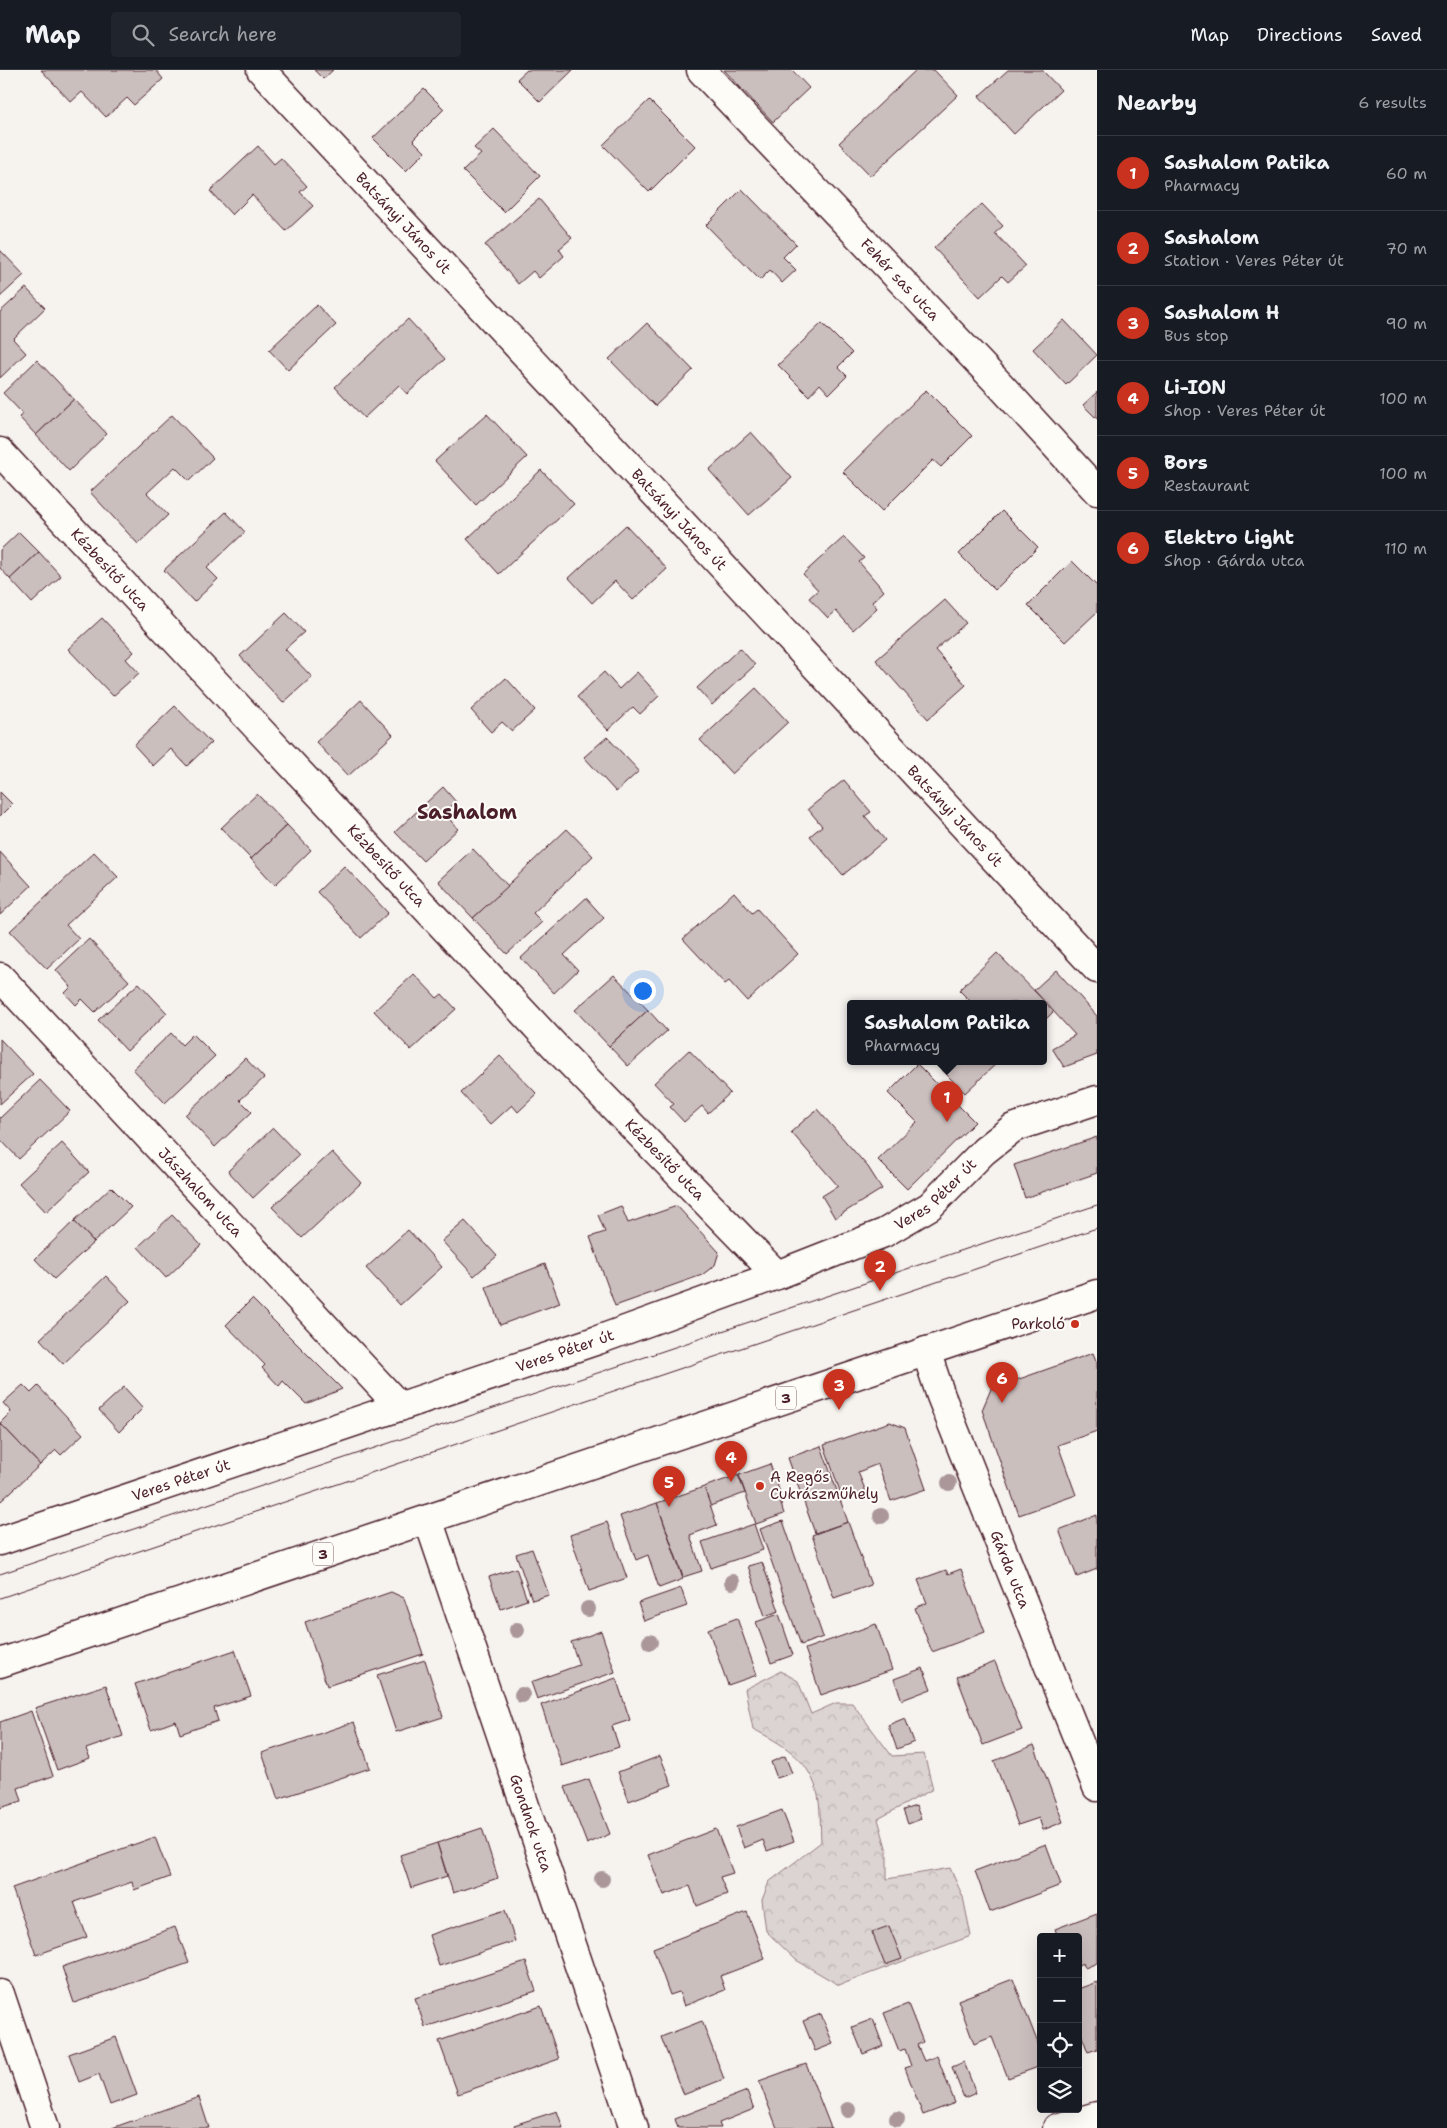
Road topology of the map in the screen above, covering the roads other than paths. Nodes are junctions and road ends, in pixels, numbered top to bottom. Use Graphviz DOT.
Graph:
graph roads {
  1 [pos="261,70"];
  2 [pos="701,70"];
  3 [pos="0,452"];
  4 [pos="1097,491"];
  5 [pos="1097,970"];
  6 [pos="0,977"];
  7 [pos="1097,1100"];
  8 [pos="777,1275"];
  9 [pos="1097,1294"];
  10 [pos="926,1351"];
  11 [pos="400,1407"];
  12 [pos="428,1519"];
  13 [pos="0,1541"];
  14 [pos="0,1663"];
  15 [pos="1097,1787"];
  16 [pos="0,1994"];
  17 [pos="1097,2116"];
  18 [pos="45,2128"];
  19 [pos="634,2128"];
  20 [pos="1057,2128"];
  1 -- 5 [label="street, Batsányi János út"];
  2 -- 4 [label="street, Fehér sas utca"];
  3 -- 8 [label="street, Kézbesítő utca"];
  6 -- 11 [label="street, Jászhalom utca"];
  7 -- 8 [label="street, Veres Péter út"];
  8 -- 11 [label="street, Veres Péter út"];
  9 -- 10 [label="street, 3"];
  10 -- 12 [label="street, 3"];
  10 -- 15 [label="street, Gárda utca"];
  11 -- 13 [label="street, Veres Péter út"];
  12 -- 14 [label="street, 3"];
  12 -- 19 [label="street, Gondnok utca"];
  16 -- 18 [label="street"];
  17 -- 20 [label="street"];
}
